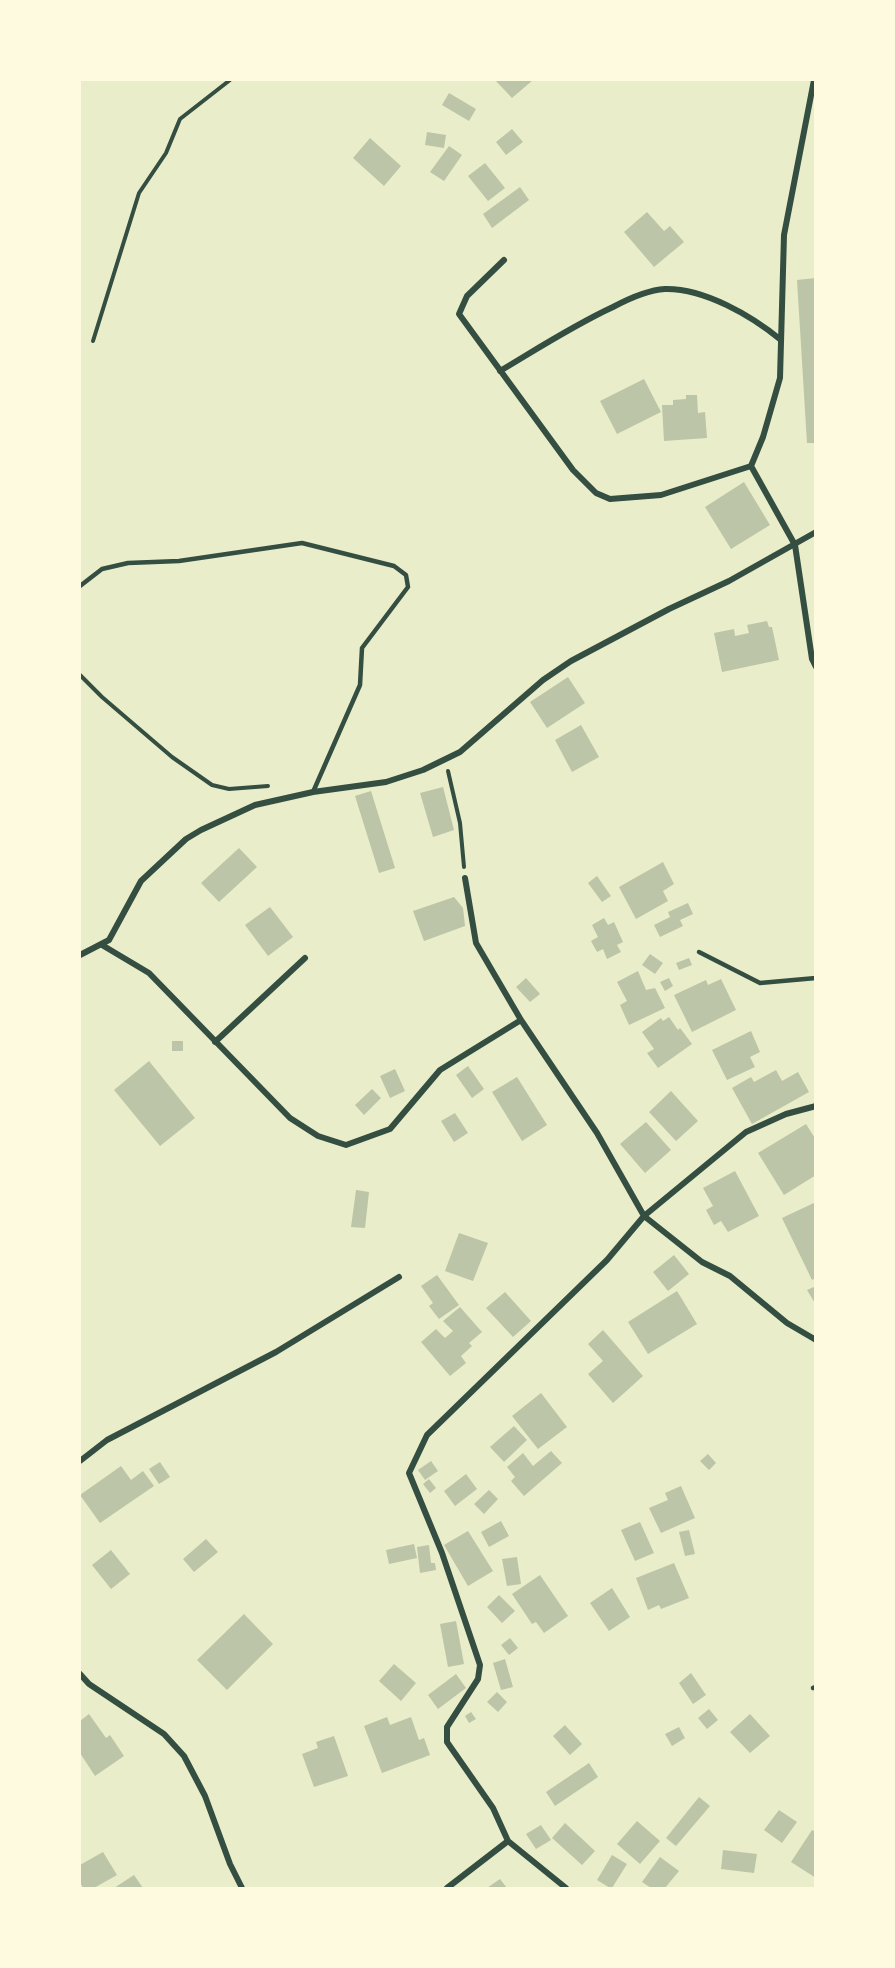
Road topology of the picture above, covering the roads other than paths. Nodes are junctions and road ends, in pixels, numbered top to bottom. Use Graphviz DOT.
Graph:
graph roads {
  1 [pos="814,80"];
  2 [pos="504,260"];
  3 [pos="781,340"];
  4 [pos="500,371"];
  5 [pos="751,466"];
  6 [pos="816,532"];
  7 [pos="795,545"];
  8 [pos="80,586"];
  9 [pos="816,668"];
  10 [pos="313,792"];
  11 [pos="465,878"];
  12 [pos="102,945"];
  13 [pos="699,952"];
  14 [pos="80,955"];
  15 [pos="305,958"];
  16 [pos="816,978"];
  17 [pos="521,1020"];
  18 [pos="215,1042"];
  19 [pos="816,1106"];
  20 [pos="644,1216"];
  21 [pos="399,1277"];
  22 [pos="816,1340"];
  23 [pos="80,1461"];
  24 [pos="80,1674"];
  25 [pos="508,1841"];
  26 [pos="243,1888"];
  27 [pos="447,1888"];
  28 [pos="566,1888"];
  1 -- 3 [label="street"];
  2 -- 4 [label="street"];
  3 -- 4 [label="street"];
  3 -- 5 [label="street"];
  4 -- 5 [label="street"];
  5 -- 7 [label="street"];
  6 -- 7 [label="street"];
  7 -- 9 [label="street"];
  7 -- 10 [label="street"];
  8 -- 10 [label="lane"];
  10 -- 12 [label="street"];
  11 -- 17 [label="street"];
  12 -- 14 [label="street"];
  12 -- 18 [label="street"];
  13 -- 16 [label="lane"];
  15 -- 18 [label="street"];
  17 -- 18 [label="street"];
  17 -- 20 [label="street"];
  19 -- 20 [label="street"];
  20 -- 22 [label="street"];
  20 -- 25 [label="street"];
  21 -- 23 [label="street"];
  24 -- 26 [label="street"];
  25 -- 27 [label="street"];
  25 -- 28 [label="street"];
}
